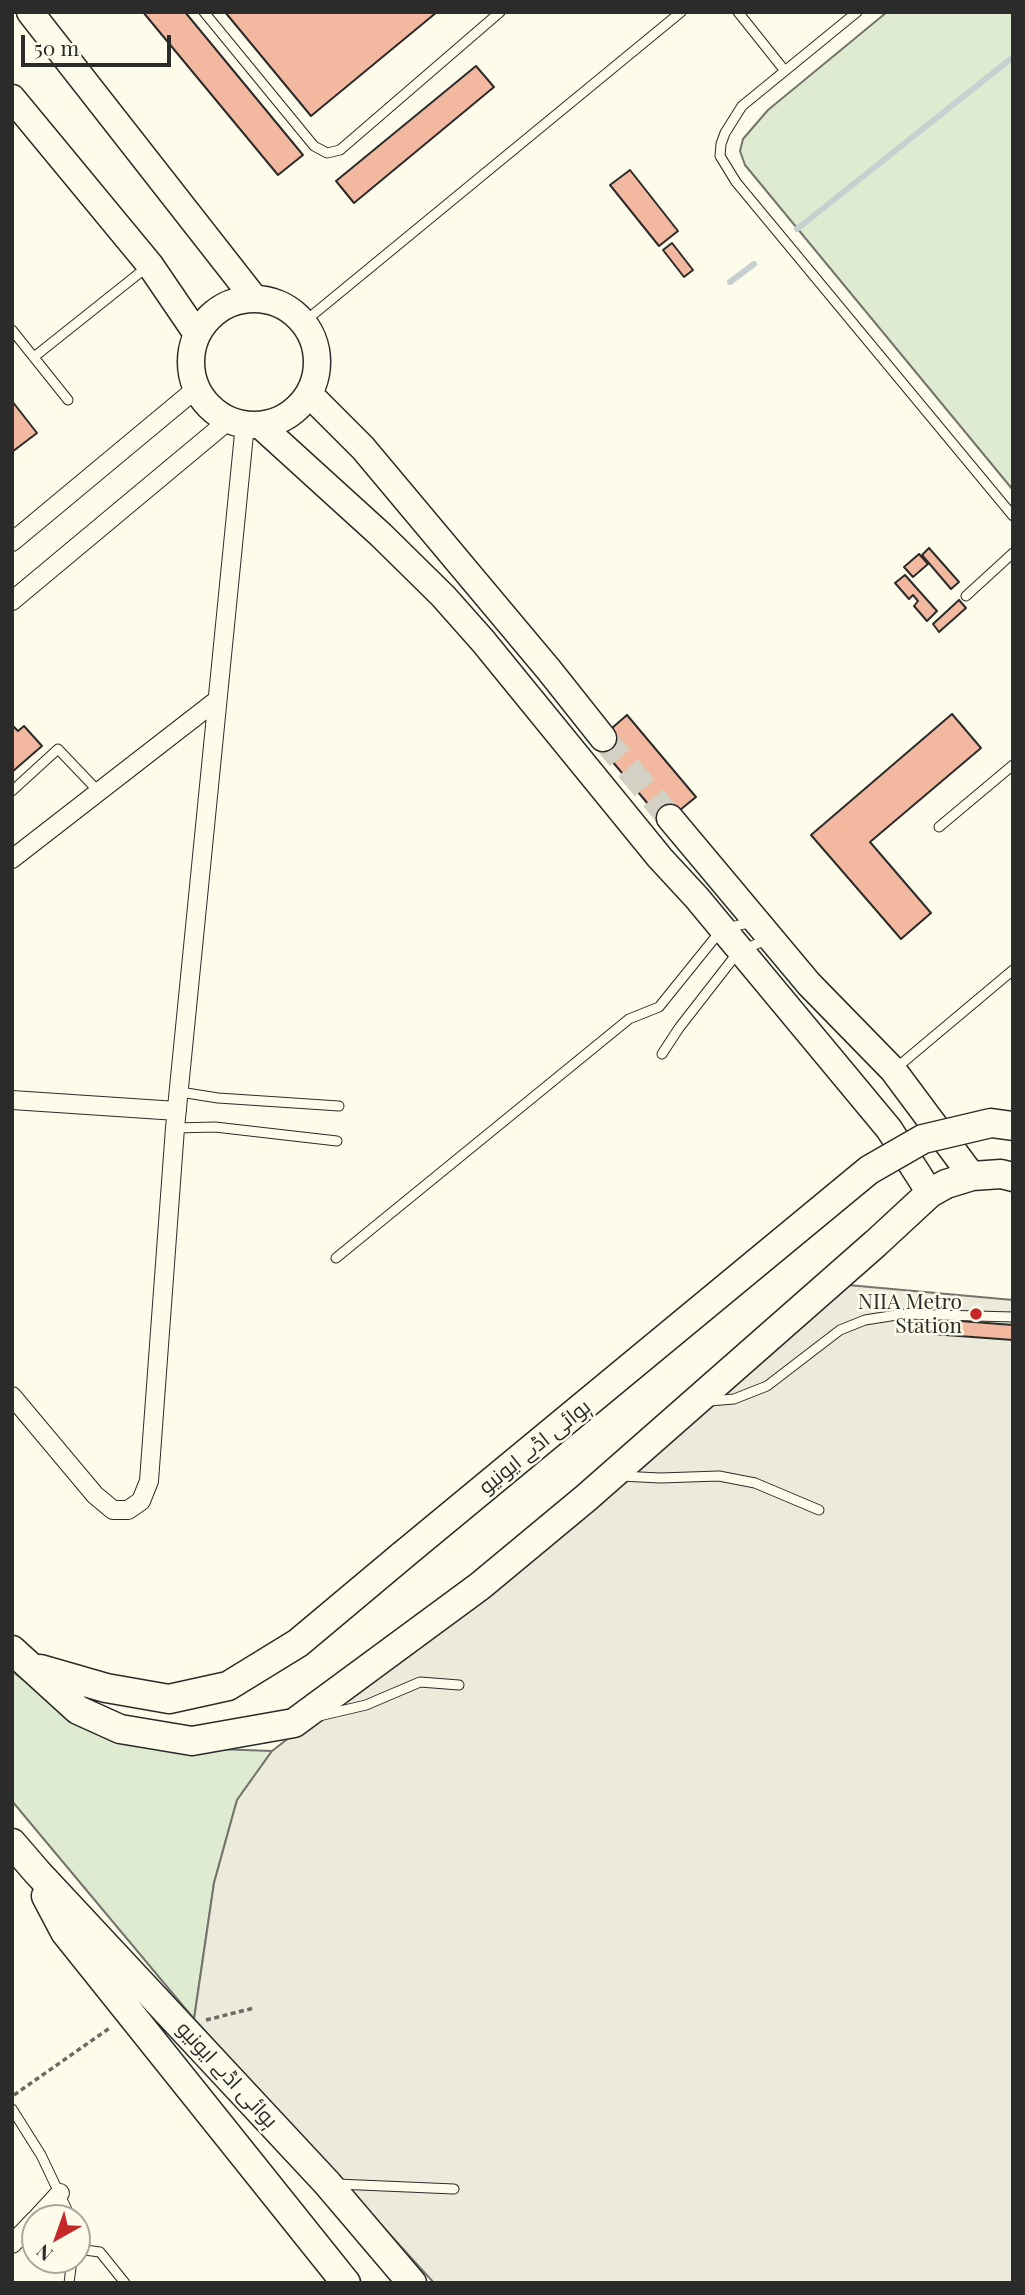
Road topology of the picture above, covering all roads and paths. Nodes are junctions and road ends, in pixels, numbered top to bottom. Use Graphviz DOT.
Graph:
graph roads {
  1 [pos="30,12"];
  2 [pos="204,12"];
  3 [pos="500,12"];
  4 [pos="681,12"];
  5 [pos="738,12"];
  6 [pos="857,12"];
  7 [pos="785,71"];
  8 [pos="12,98"];
  9 [pos="150,265"];
  10 [pos="254,298"];
  11 [pos="304,322"];
  12 [pos="12,330"];
  13 [pos="197,334"];
  14 [pos="34,358"];
  15 [pos="197,388"];
  16 [pos="309,394"];
  17 [pos="68,400"];
  18 [pos="245,423"];
  19 [pos="1013,516"];
  20 [pos="12,542"];
  21 [pos="1013,553"];
  22 [pos="965,596"];
  23 [pos="12,601"];
  24 [pos="217,699"];
  25 [pos="603,738"];
  26 [pos="1013,765"];
  27 [pos="12,791"];
  28 [pos="99,792"];
  29 [pos="939,827"];
  30 [pos="660,858"];
  31 [pos="12,859"];
  32 [pos="722,929"];
  33 [pos="763,930"];
  34 [pos="739,951"];
  35 [pos="1013,971"];
  36 [pos="662,1054"];
  37 [pos="893,1070"];
  38 [pos="180,1092"];
  39 [pos="12,1100"];
  40 [pos="339,1105"];
  41 [pos="176,1120"];
  42 [pos="1013,1126"];
  43 [pos="337,1141"];
  44 [pos="972,1176"];
  45 [pos="1013,1177"];
  46 [pos="930,1193"];
  47 [pos="336,1258"];
  48 [pos="1013,1317"];
  49 [pos="12,1396"];
  50 [pos="696,1402"];
  51 [pos="613,1475"];
  52 [pos="819,1510"];
  53 [pos="23,1658"];
  54 [pos="459,1685"];
  55 [pos="294,1723"];
  56 [pos="12,1843"];
  57 [pos="37,1872"];
  58 [pos="254,2008"];
  59 [pos="130,2014"];
  60 [pos="211,2019"];
  61 [pos="12,2096"];
  62 [pos="12,2109"];
  63 [pos="327,2183"];
  64 [pos="454,2189"];
  65 [pos="61,2193"];
  66 [pos="50,2204"];
  67 [pos="65,2204"];
  68 [pos="91,2251"];
  69 [pos="125,2283"];
  70 [pos="346,2283"];
  71 [pos="412,2283"];
  1 -- 10 [label="street"];
  2 -- 3 [label="lane"];
  4 -- 11 [label="lane"];
  5 -- 7 [label="lane"];
  6 -- 7 [label="lane"];
  7 -- 19 [label="lane"];
  8 -- 9 [label="street"];
  9 -- 13 [label="street"];
  9 -- 14 [label="lane"];
  10 -- 11 [label="street"];
  10 -- 13 [label="street"];
  11 -- 16 [label="street"];
  12 -- 14 [label="lane"];
  13 -- 15 [label="street"];
  14 -- 17 [label="lane"];
  15 -- 18 [label="street"];
  15 -- 20 [label="street"];
  16 -- 18 [label="street"];
  16 -- 25 [label="street"];
  18 -- 23 [label="street"];
  18 -- 24 [label="street"];
  18 -- 30 [label="street"];
  21 -- 22 [label="lane"];
  24 -- 28 [label="street"];
  24 -- 38 [label="street"];
  26 -- 29 [label="lane"];
  27 -- 28 [label="lane"];
  28 -- 31 [label="street"];
  30 -- 32 [label="street"];
  30 -- 33 [label="street"];
  32 -- 33 [label="lane"];
  32 -- 34 [label="street"];
  32 -- 47 [label="lane"];
  33 -- 34 [label="lane"];
  33 -- 37 [label="street"];
  34 -- 36 [label="lane"];
  34 -- 46 [label="street"];
  35 -- 37 [label="lane"];
  37 -- 44 [label="street"];
  38 -- 40 [label="lane"];
  38 -- 41 [label="street"];
  39 -- 41 [label="street"];
  41 -- 43 [label="lane"];
  41 -- 49 [label="street"];
  42 -- 53 [label="main road, ہوائی اڈے ایونیو, bridge"];
  44 -- 45 [label="main road, ہوائی اڈے ایونیو"];
  44 -- 46 [label="main road, ہوائی اڈے ایونیو"];
  46 -- 50 [label="main road, ہوائی اڈے ایونیو"];
  48 -- 50 [label="lane"];
  50 -- 51 [label="main road, ہوائی اڈے ایونیو"];
  51 -- 52 [label="lane"];
  51 -- 55 [label="main road, ہوائی اڈے ایونیو"];
  53 -- 55 [label="main road, ہوائی اڈے ایونیو"];
  54 -- 55 [label="lane"];
  56 -- 57 [label="main road, ہوائی اڈے ایونیو"];
  57 -- 59 [label="main road, ہوائی اڈے ایونیو"];
  57 -- 63 [label="main road, ہوائی اڈے ایونیو"];
  58 -- 60 [label="path"];
  59 -- 61 [label="path"];
  59 -- 70 [label="main road, ہوائی اڈے ایونیو"];
  62 -- 65 [label="lane"];
  63 -- 64 [label="lane"];
  63 -- 71 [label="main road, ہوائی اڈے ایونیو"];
  65 -- 66 [label="street"];
  65 -- 67 [label="lane"];
  68 -- 69 [label="lane"];
}
